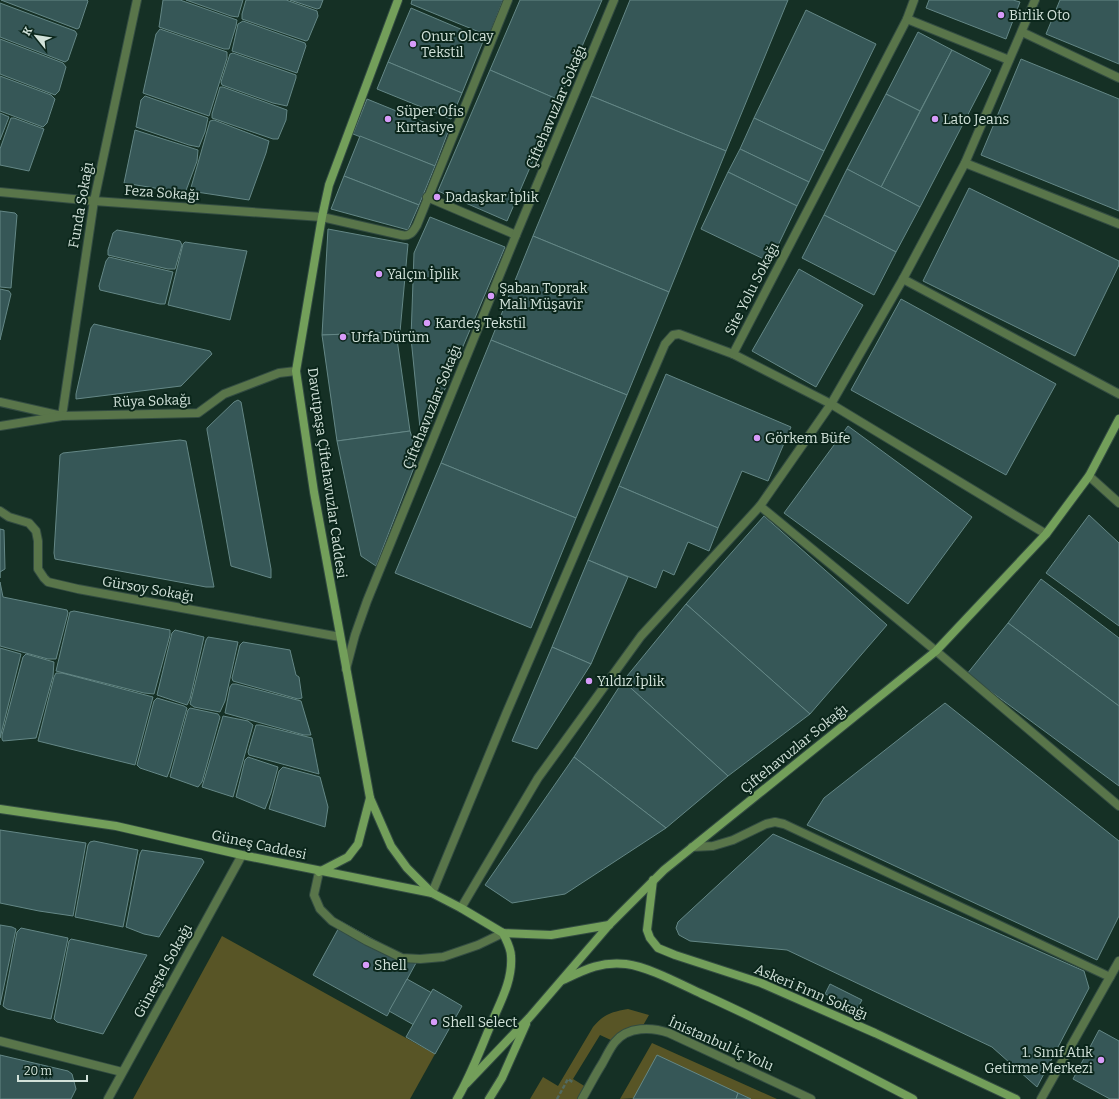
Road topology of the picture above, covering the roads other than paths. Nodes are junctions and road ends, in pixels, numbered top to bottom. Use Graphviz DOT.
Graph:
graph roads {
  1 [pos="137,0"];
  2 [pos="398,0"];
  3 [pos="508,0"];
  4 [pos="614,0"];
  5 [pos="914,0"];
  6 [pos="1036,0"];
  7 [pos="907,19"];
  8 [pos="1022,32"];
  9 [pos="1009,60"];
  10 [pos="1119,78"];
  11 [pos="965,163"];
  12 [pos="0,192"];
  13 [pos="427,197"];
  14 [pos="94,201"];
  15 [pos="322,217"];
  16 [pos="1119,224"];
  17 [pos="516,235"];
  18 [pos="903,279"];
  19 [pos="733,354"];
  20 [pos="296,371"];
  21 [pos="1119,394"];
  22 [pos="0,402"];
  23 [pos="831,404"];
  24 [pos="62,416"];
  25 [pos="1119,419"];
  26 [pos="0,426"];
  27 [pos="1089,476"];
  28 [pos="1119,504"];
  29 [pos="760,506"];
  30 [pos="0,511"];
  31 [pos="1046,534"];
  32 [pos="340,637"];
  33 [pos="936,651"];
  34 [pos="346,670"];
  35 [pos="370,798"];
  36 [pos="1119,806"];
  37 [pos="0,808"];
  38 [pos="692,847"];
  39 [pos="242,855"];
  40 [pos="319,872"];
  41 [pos="653,880"];
  42 [pos="432,893"];
  43 [pos="461,908"];
  44 [pos="608,925"];
  45 [pos="502,933"];
  46 [pos="1119,961"];
  47 [pos="1110,977"];
  48 [pos="560,981"];
  49 [pos="529,1018"];
  50 [pos="0,1041"];
  51 [pos="122,1072"];
  52 [pos="466,1084"];
  53 [pos="108,1099"];
  54 [pos="458,1099"];
  55 [pos="490,1099"];
  56 [pos="582,1099"];
  57 [pos="811,1099"];
  58 [pos="913,1099"];
  59 [pos="1016,1099"];
  60 [pos="1041,1099"];
  1 -- 14 [label="street, Funda Sokağı"];
  2 -- 15 [label="street, Davutpaşa Çiftehavuzlar Caddesi"];
  3 -- 13 [label="street"];
  4 -- 17 [label="street, Çiftehavuzlar Sokağı"];
  5 -- 7 [label="street, Site Yolu Sokağı"];
  6 -- 8 [label="street"];
  7 -- 9 [label="street"];
  7 -- 19 [label="street, Site Yolu Sokağı"];
  8 -- 9 [label="street"];
  8 -- 10 [label="street"];
  9 -- 11 [label="street"];
  11 -- 16 [label="street"];
  11 -- 18 [label="street"];
  12 -- 14 [label="street, Feza Sokağı"];
  13 -- 15 [label="street"];
  13 -- 17 [label="street"];
  14 -- 15 [label="street, Feza Sokağı"];
  14 -- 24 [label="street, Funda Sokağı"];
  15 -- 20 [label="street, Davutpaşa Çiftehavuzlar Caddesi"];
  17 -- 34 [label="street, Çiftehavuzlar Sokağı"];
  18 -- 21 [label="street"];
  18 -- 23 [label="street"];
  19 -- 23 [label="street, Site Yolu Sokağı"];
  19 -- 42 [label="street"];
  20 -- 24 [label="street, Rüya Sokağı"];
  20 -- 32 [label="street, Davutpaşa Çiftehavuzlar Caddesi"];
  22 -- 24 [label="street"];
  23 -- 29 [label="street"];
  23 -- 31 [label="street, Site Yolu Sokağı"];
  24 -- 26 [label="street, Rüya Sokağı"];
  25 -- 27 [label="street, Çiftehavuzlar Sokağı"];
  27 -- 28 [label="street"];
  27 -- 31 [label="street, Çiftehavuzlar Sokağı"];
  29 -- 33 [label="street"];
  29 -- 43 [label="street"];
  30 -- 32 [label="street, Gürsoy Sokağı"];
  31 -- 33 [label="street, Çiftehavuzlar Sokağı"];
  32 -- 34 [label="street, Davutpaşa Çiftehavuzlar Caddesi"];
  33 -- 36 [label="street"];
  33 -- 38 [label="street, Çiftehavuzlar Sokağı"];
  34 -- 35 [label="street, Davutpaşa Çiftehavuzlar Caddesi"];
  35 -- 40 [label="street"];
  35 -- 42 [label="street, Davutpaşa Çiftehavuzlar Caddesi"];
  37 -- 39 [label="street, Güneş Caddesi"];
  38 -- 41 [label="street, Çiftehavuzlar Sokağı"];
  38 -- 47 [label="street"];
  39 -- 40 [label="street, Güneş Caddesi"];
  39 -- 51 [label="street, Güneştel Sokağı"];
  40 -- 42 [label="street, Güneş Caddesi"];
  40 -- 45 [label="street"];
  41 -- 44 [label="street, Çiftehavuzlar Sokağı"];
  41 -- 59 [label="street, Askeri Fırın Sokağı"];
  42 -- 43 [label="street, Güneş Caddesi"];
  43 -- 45 [label="street, Güneş Caddesi"];
  44 -- 45 [label="street"];
  44 -- 48 [label="street, Çiftehavuzlar Sokağı"];
  45 -- 52 [label="street"];
  46 -- 47 [label="street"];
  47 -- 60 [label="street"];
  48 -- 49 [label="street, Çiftehavuzlar Sokağı"];
  48 -- 58 [label="street"];
  49 -- 52 [label="street, Çiftehavuzlar Sokağı"];
  49 -- 55 [label="street"];
  50 -- 51 [label="street"];
  51 -- 53 [label="street, Güneştel Sokağı"];
  52 -- 54 [label="street"];
  56 -- 57 [label="street, İnistanbul İç Yolu"];
}
